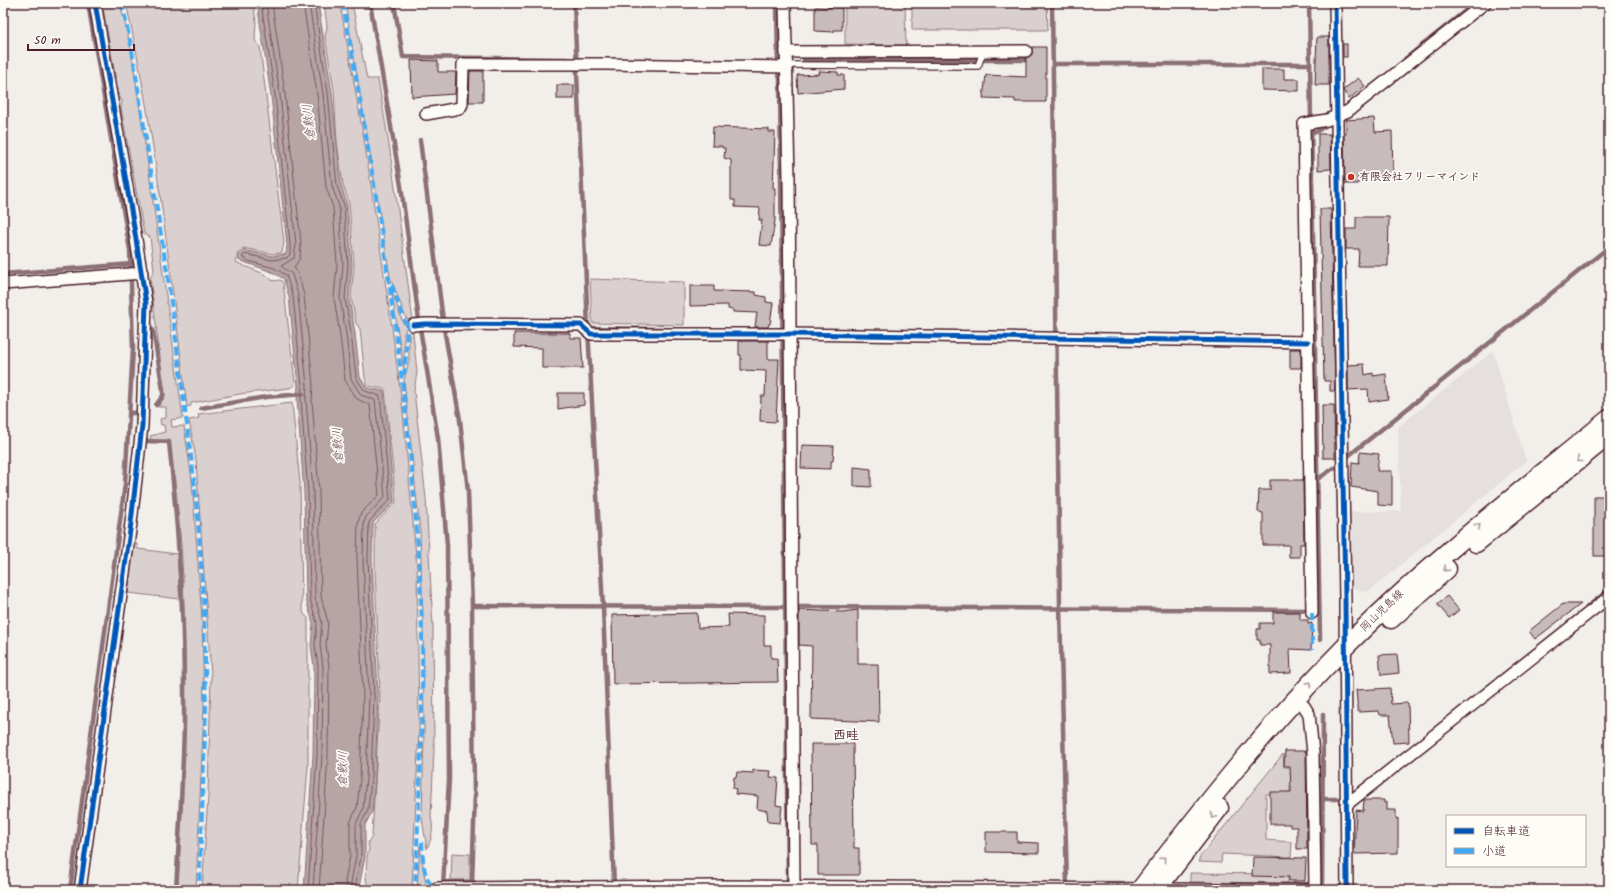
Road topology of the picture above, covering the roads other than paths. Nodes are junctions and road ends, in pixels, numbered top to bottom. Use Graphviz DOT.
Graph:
graph roads {
  1 [pos="95,3"];
  2 [pos="785,3"];
  3 [pos="1334,3"];
  4 [pos="1485,3"];
  5 [pos="1026,51"];
  6 [pos="786,52"];
  7 [pos="981,57"];
  8 [pos="783,66"];
  9 [pos="426,114"];
  10 [pos="1336,117"];
  11 [pos="135,274"];
  12 [pos="3,284"];
  13 [pos="413,325"];
  14 [pos="785,334"];
  15 [pos="1308,339"];
  16 [pos="1609,419"];
  17 [pos="1609,435"];
  18 [pos="1609,596"];
  19 [pos="1312,610"];
  20 [pos="1345,654"];
  21 [pos="1304,706"];
  22 [pos="1346,805"];
  23 [pos="443,888"];
  24 [pos="791,888"];
  25 [pos="80,890"];
  26 [pos="1145,890"];
  27 [pos="1314,890"];
  28 [pos="1347,890"];
  1 -- 11 [label="street"];
  2 -- 6 [label="street"];
  3 -- 10 [label="street"];
  4 -- 10 [label="street"];
  5 -- 7 [label="street"];
  6 -- 7 [label="street"];
  6 -- 8 [label="street"];
  7 -- 8 [label="lane"];
  8 -- 9 [label="street"];
  8 -- 14 [label="street"];
  10 -- 15 [label="street"];
  10 -- 20 [label="street"];
  11 -- 12 [label="street"];
  11 -- 25 [label="street"];
  13 -- 14 [label="street"];
  14 -- 15 [label="street"];
  14 -- 24 [label="street"];
  15 -- 19 [label="street"];
  20 -- 16 [label="main road, 岡山児島線, one-way"];
  17 -- 20 [label="main road, 岡山児島線, one-way"];
  18 -- 22 [label="street"];
  20 -- 21 [label="main road, 岡山児島線"];
  20 -- 22 [label="street"];
  26 -- 20 [label="main road, 岡山児島線, one-way"];
  21 -- 26 [label="main road, 岡山児島線, one-way"];
  21 -- 27 [label="street"];
  22 -- 28 [label="street"];
  23 -- 24 [label="street"];
  24 -- 26 [label="street"];
  26 -- 27 [label="street"];
}
